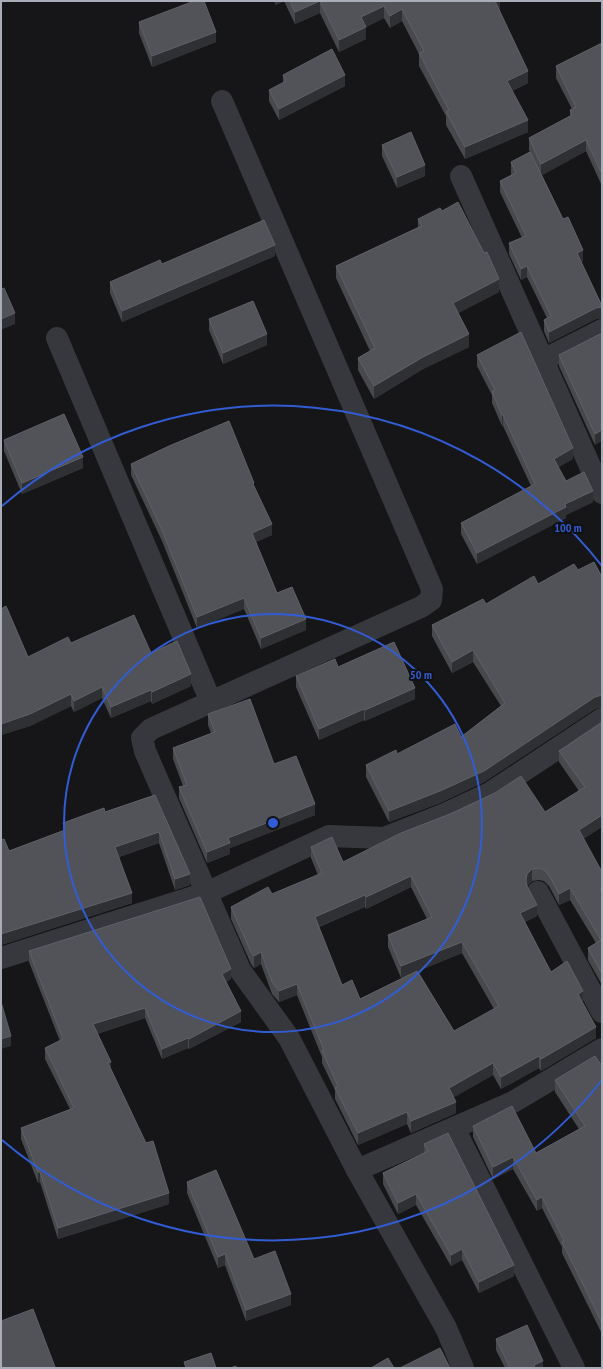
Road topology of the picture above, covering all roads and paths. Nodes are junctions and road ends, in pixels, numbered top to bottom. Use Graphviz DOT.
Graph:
graph roads {
  1 [pos="222,102"];
  2 [pos="461,176"];
  3 [pos="602,330"];
  4 [pos="57,338"];
  5 [pos="543,360"];
  6 [pos="602,494"];
  7 [pos="211,702"];
  8 [pos="602,718"];
  9 [pos="538,892"];
  10 [pos="206,894"];
  11 [pos="1,958"];
  12 [pos="602,1012"];
  13 [pos="602,1049"];
  14 [pos="454,1128"];
  15 [pos="357,1170"];
  16 [pos="462,1368"];
  17 [pos="574,1368"];
  1 -- 7 [label="street"];
  2 -- 5 [label="street"];
  3 -- 5 [label="street"];
  4 -- 7 [label="street"];
  5 -- 6 [label="street"];
  7 -- 10 [label="street"];
  8 -- 10 [label="street"];
  9 -- 12 [label="street"];
  10 -- 11 [label="street"];
  10 -- 15 [label="street"];
  13 -- 14 [label="street"];
  14 -- 15 [label="street"];
  14 -- 17 [label="street"];
  15 -- 16 [label="street"];
}
